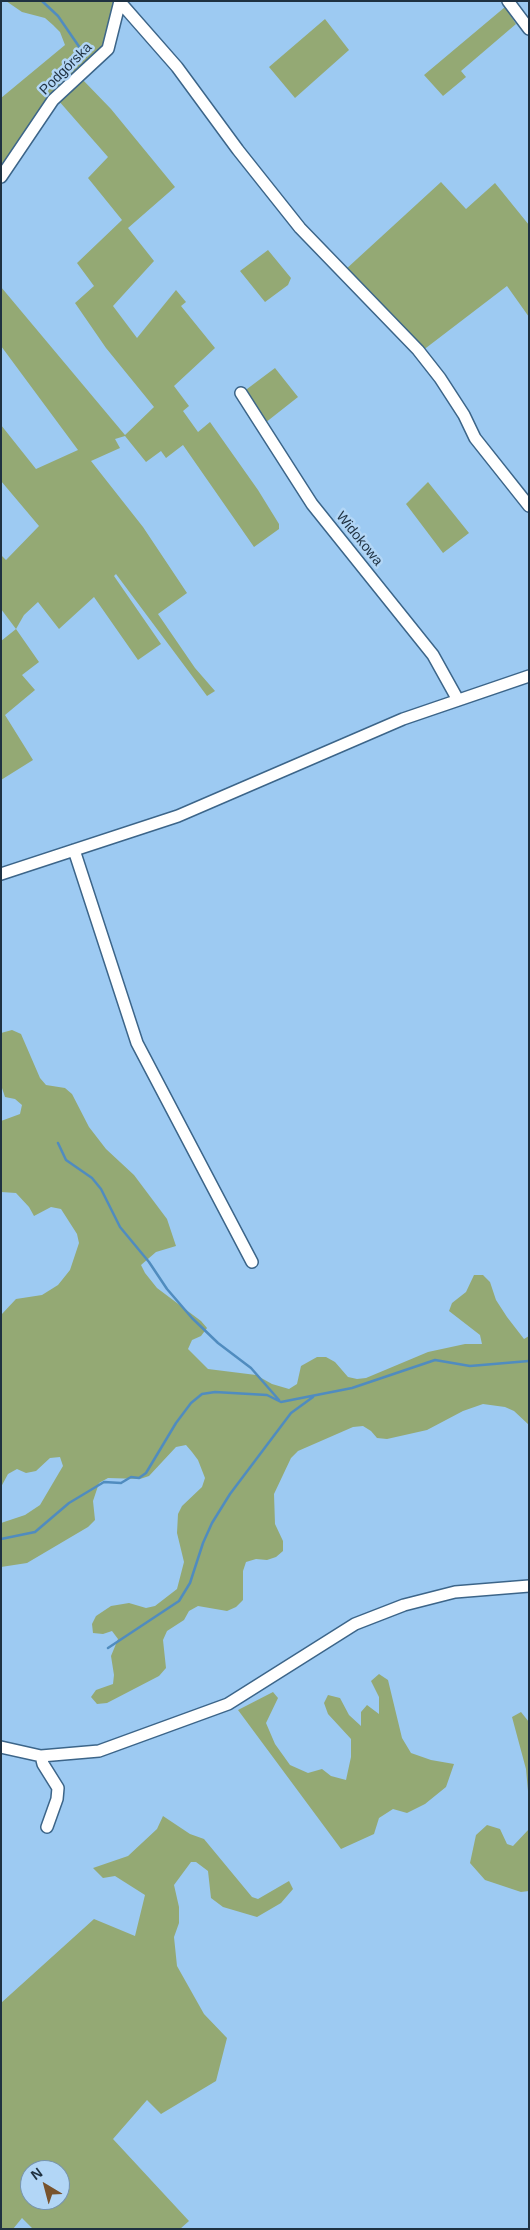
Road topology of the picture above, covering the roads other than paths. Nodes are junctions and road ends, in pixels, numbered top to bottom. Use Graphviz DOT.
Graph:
graph roads {
  1 [pos="120,1"];
  2 [pos="508,1"];
  3 [pos="529,29"];
  4 [pos="1,177"];
  5 [pos="241,393"];
  6 [pos="529,506"];
  7 [pos="529,676"];
  8 [pos="458,700"];
  9 [pos="74,850"];
  10 [pos="1,874"];
  11 [pos="252,1262"];
  12 [pos="529,1586"];
  13 [pos="1,1747"];
  14 [pos="41,1756"];
  15 [pos="47,1827"];
  1 -- 4 [label="street, Podgórska"];
  1 -- 6 [label="street"];
  2 -- 3 [label="street"];
  5 -- 8 [label="street, Widokowa"];
  7 -- 8 [label="street"];
  8 -- 9 [label="street"];
  9 -- 10 [label="street"];
  9 -- 11 [label="street"];
  12 -- 14 [label="street"];
  13 -- 14 [label="street"];
  14 -- 15 [label="street"];
}
